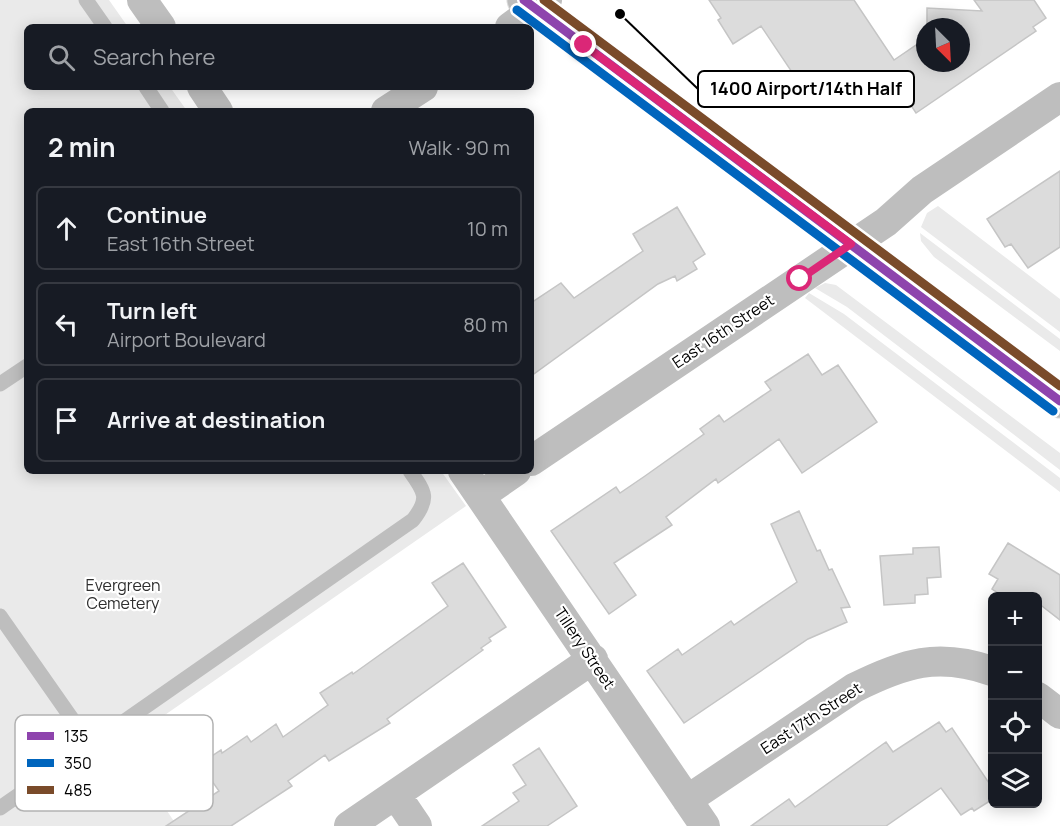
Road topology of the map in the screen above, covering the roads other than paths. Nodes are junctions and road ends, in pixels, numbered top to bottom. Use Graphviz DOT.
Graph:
graph roads {
  1 [pos="86,0"];
  2 [pos="142,0"];
  3 [pos="529,9"];
  4 [pos="103,24"];
  5 [pos="158,24"];
  6 [pos="148,90"];
  7 [pos="204,90"];
  8 [pos="418,90"];
  9 [pos="1060,96"];
  10 [pos="160,108"];
  11 [pos="216,108"];
  12 [pos="391,108"];
  13 [pos="851,244"];
  14 [pos="24,368"];
  15 [pos="0,384"];
  16 [pos="1060,401"];
  17 [pos="534,459"];
  18 [pos="412,474"];
  19 [pos="465,474"];
  20 [pos="512,474"];
  21 [pos="480,495"];
  22 [pos="0,616"];
  23 [pos="593,660"];
  24 [pos="988,669"];
  25 [pos="1042,700"];
  26 [pos="1060,714"];
  27 [pos="69,715"];
  28 [pos="135,715"];
  29 [pos="396,795"];
  30 [pos="15,797"];
  31 [pos="687,800"];
  32 [pos="0,807"];
  33 [pos="349,826"];
  34 [pos="417,826"];
  35 [pos="705,826"];
  1 -- 4 [label="lane"];
  2 -- 5 [label="street"];
  3 -- 13 [label="main road"];
  6 -- 10 [label="lane"];
  7 -- 11 [label="street"];
  8 -- 12 [label="street"];
  9 -- 13 [label="street, East 16th Street"];
  13 -- 16 [label="main road"];
  13 -- 17 [label="street, East 16th Street"];
  14 -- 15 [label="lane"];
  18 -- 28 [label="lane"];
  19 -- 21 [label="street, Tillery Street"];
  20 -- 21 [label="street"];
  21 -- 23 [label="street, Tillery Street"];
  22 -- 27 [label="lane"];
  23 -- 29 [label="street"];
  23 -- 31 [label="street, Tillery Street"];
  24 -- 31 [label="street, East 17th Street"];
  25 -- 26 [label="street"];
  29 -- 33 [label="street"];
  29 -- 34 [label="street"];
  30 -- 32 [label="lane"];
  31 -- 35 [label="street, Tillery Street"];
}
